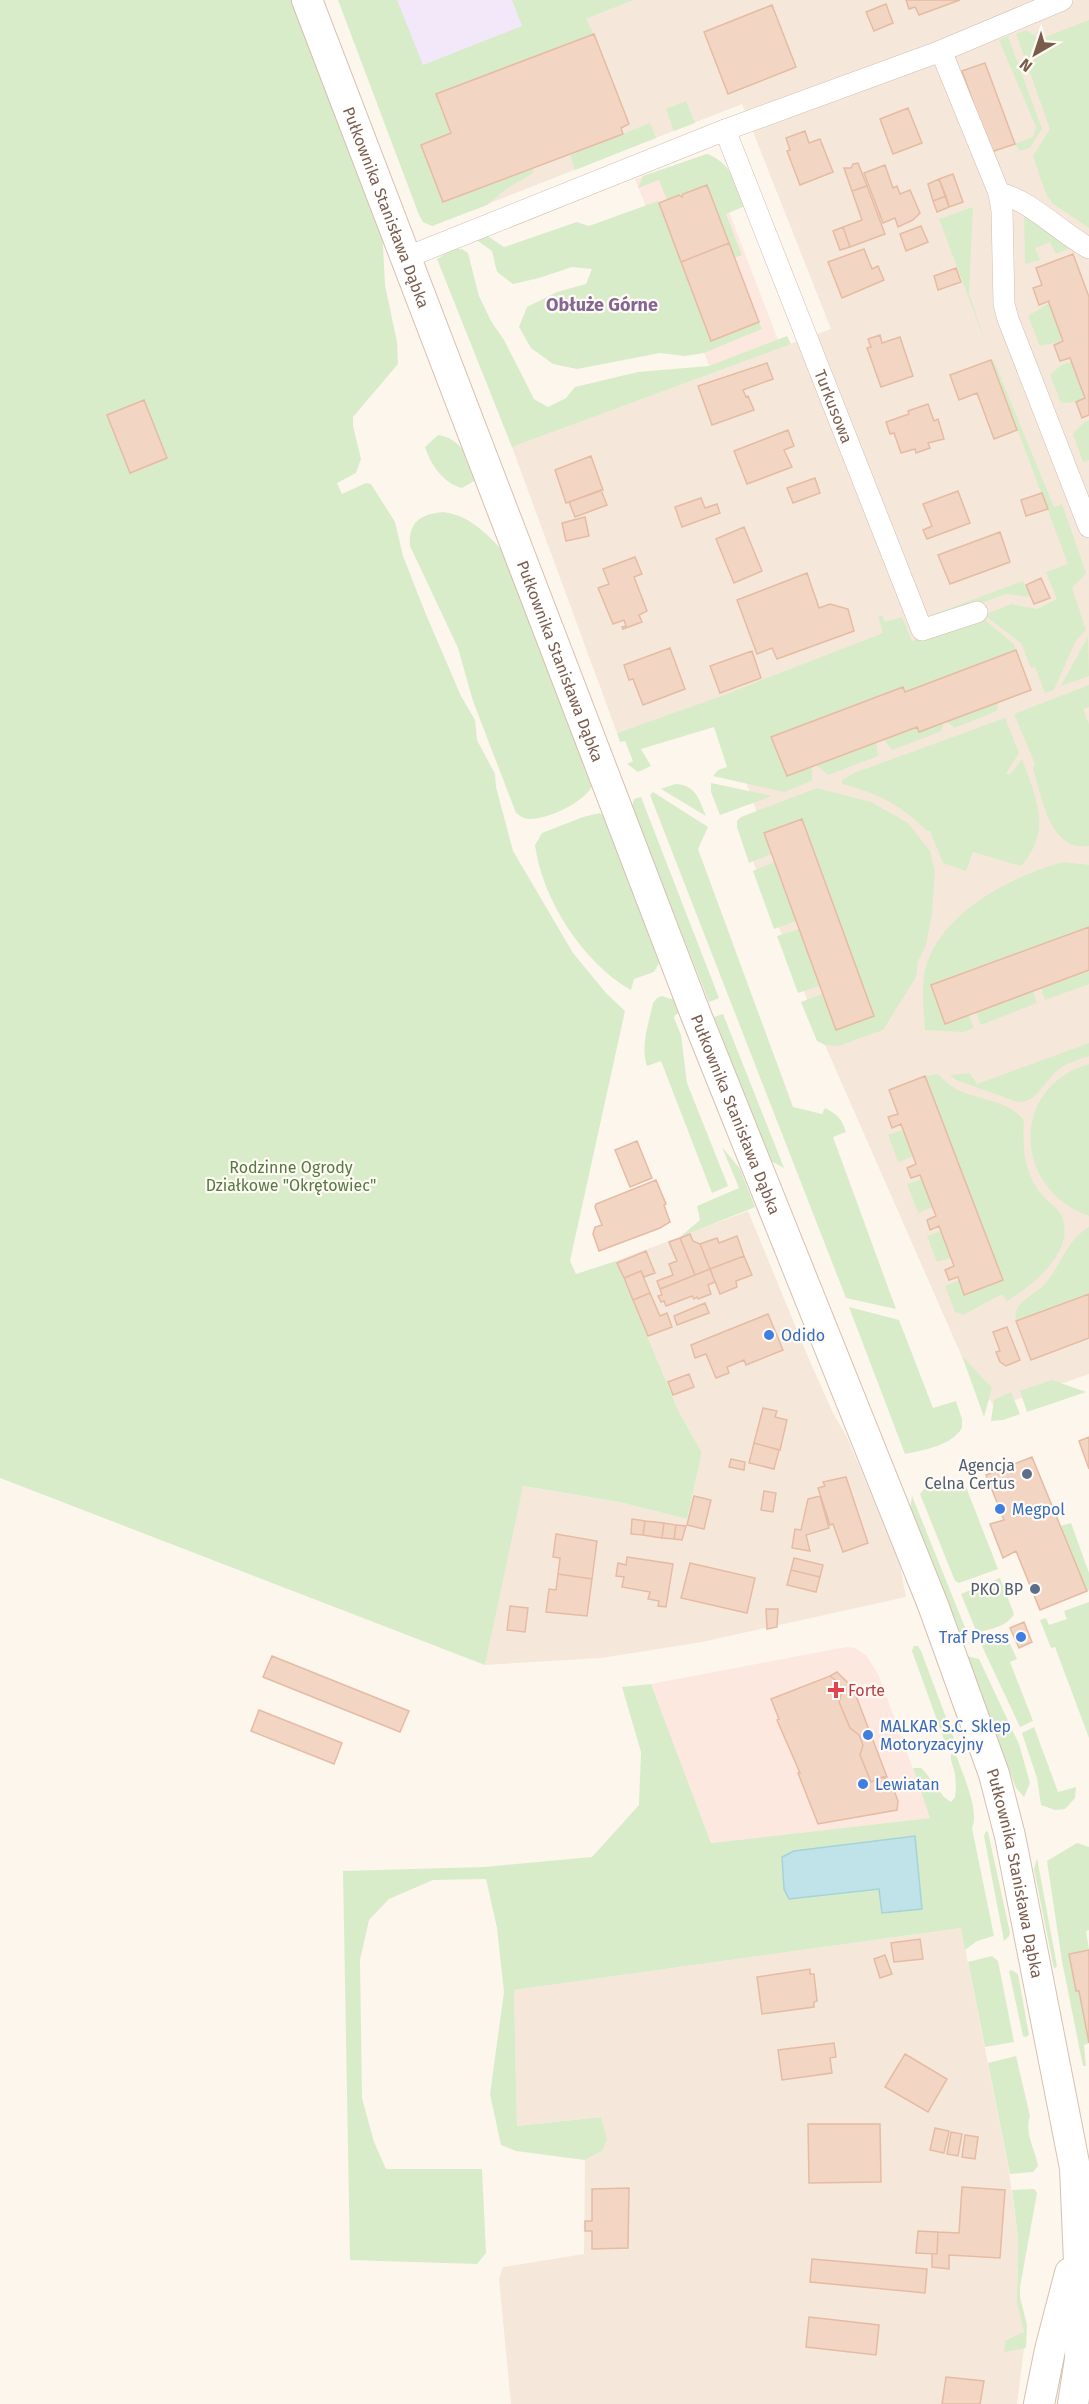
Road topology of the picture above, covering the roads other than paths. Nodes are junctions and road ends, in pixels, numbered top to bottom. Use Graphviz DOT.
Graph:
graph roads {
  1 [pos="308,0"];
  2 [pos="1062,0"];
  3 [pos="941,51"];
  4 [pos="725,130"];
  5 [pos="999,193"];
  6 [pos="1089,248"];
  7 [pos="405,258"];
  8 [pos="1089,526"];
  9 [pos="977,612"];
  10 [pos="1085,2250"];
  11 [pos="1039,2404"];
  12 [pos="1073,2404"];
  1 -- 7 [label="street, Pułkownika Stanisława Dąbka"];
  2 -- 3 [label="street"];
  3 -- 4 [label="street"];
  3 -- 5 [label="street"];
  4 -- 7 [label="street"];
  4 -- 9 [label="street, Turkusowa"];
  5 -- 6 [label="street"];
  5 -- 8 [label="street"];
  7 -- 10 [label="street, Pułkownika Stanisława Dąbka"];
  10 -- 11 [label="street, Pułkownika Stanisława Dąbka"];
  10 -- 12 [label="street, Pułkownika Stanisława Dąbka"];
}
